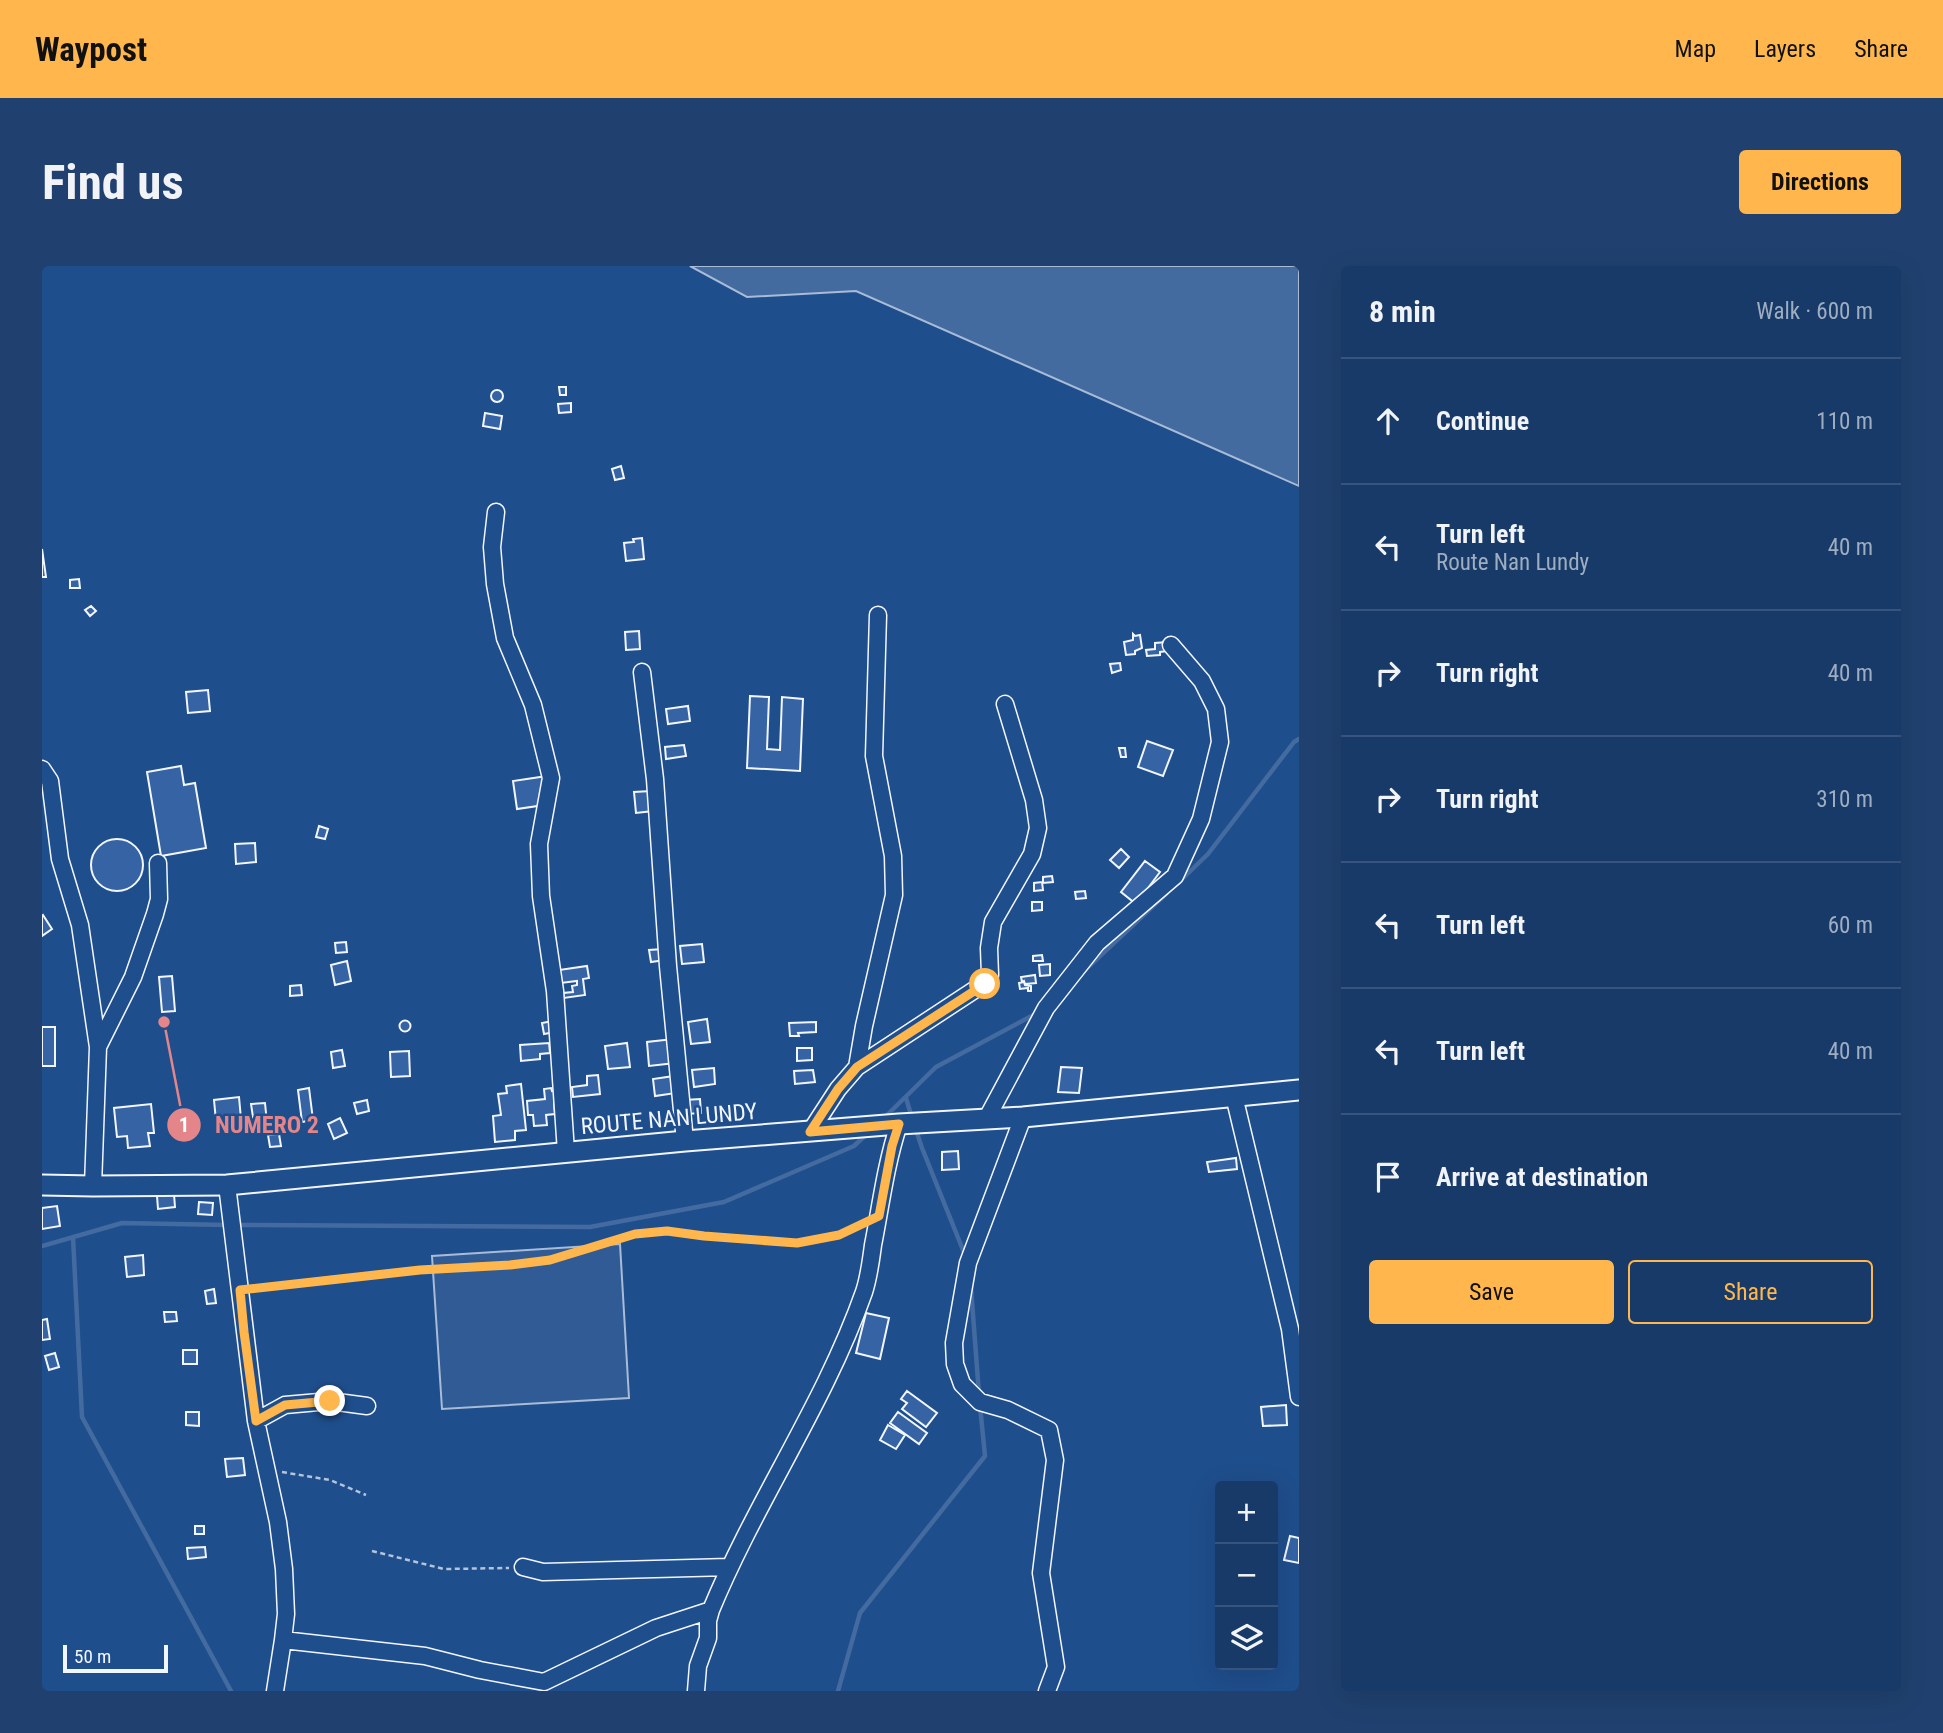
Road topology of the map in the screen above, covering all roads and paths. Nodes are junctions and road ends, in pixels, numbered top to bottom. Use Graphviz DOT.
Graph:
graph roads {
  1 [pos="496,512"];
  2 [pos="878,615"];
  3 [pos="1171,645"];
  4 [pos="642,672"];
  5 [pos="1004,704"];
  6 [pos="42,769"];
  7 [pos="158,863"];
  8 [pos="98,1047"];
  9 [pos="857,1067"];
  10 [pos="1299,1090"];
  11 [pos="1234,1097"];
  12 [pos="987,1118"];
  13 [pos="1023,1118"];
  14 [pos="899,1124"];
  15 [pos="810,1132"];
  16 [pos="685,1141"];
  17 [pos="566,1152"];
  18 [pos="42,1185"];
  19 [pos="227,1185"];
  20 [pos="93,1186"];
  21 [pos="879,1216"];
  22 [pos="240,1290"];
  23 [pos="1299,1397"];
  24 [pos="367,1405"];
  25 [pos="256,1421"];
  26 [pos="268,1475"];
  27 [pos="366,1495"];
  28 [pos="372,1551"];
  29 [pos="523,1567"];
  30 [pos="729,1567"];
  31 [pos="711,1610"];
  32 [pos="282,1640"];
  33 [pos="275,1691"];
  34 [pos="696,1691"];
  35 [pos="1047,1691"];
  1 -- 17 [label="street"];
  2 -- 9 [label="street"];
  3 -- 12 [label="street"];
  4 -- 16 [label="street"];
  5 -- 9 [label="street"];
  6 -- 8 [label="street"];
  7 -- 8 [label="street"];
  8 -- 20 [label="street"];
  9 -- 15 [label="street"];
  10 -- 11 [label="main road, ROUTE NAN LUNDY"];
  11 -- 13 [label="main road, ROUTE NAN LUNDY"];
  11 -- 23 [label="street"];
  12 -- 13 [label="main road, ROUTE NAN LUNDY"];
  12 -- 14 [label="main road, ROUTE NAN LUNDY"];
  13 -- 35 [label="street"];
  14 -- 15 [label="main road, ROUTE NAN LUNDY"];
  14 -- 21 [label="street"];
  15 -- 16 [label="main road, ROUTE NAN LUNDY"];
  16 -- 17 [label="main road, ROUTE NAN LUNDY"];
  17 -- 19 [label="main road, ROUTE NAN LUNDY"];
  18 -- 20 [label="main road, ROUTE NAN LUNDY"];
  19 -- 20 [label="main road, ROUTE NAN LUNDY"];
  19 -- 22 [label="street"];
  21 -- 22 [label="path"];
  21 -- 30 [label="street"];
  22 -- 25 [label="street"];
  24 -- 25 [label="street"];
  25 -- 26 [label="street"];
  26 -- 27 [label="path"];
  26 -- 32 [label="street"];
  28 -- 29 [label="path"];
  29 -- 30 [label="street"];
  30 -- 31 [label="street"];
  31 -- 32 [label="street"];
  31 -- 34 [label="street"];
  32 -- 33 [label="street"];
}
